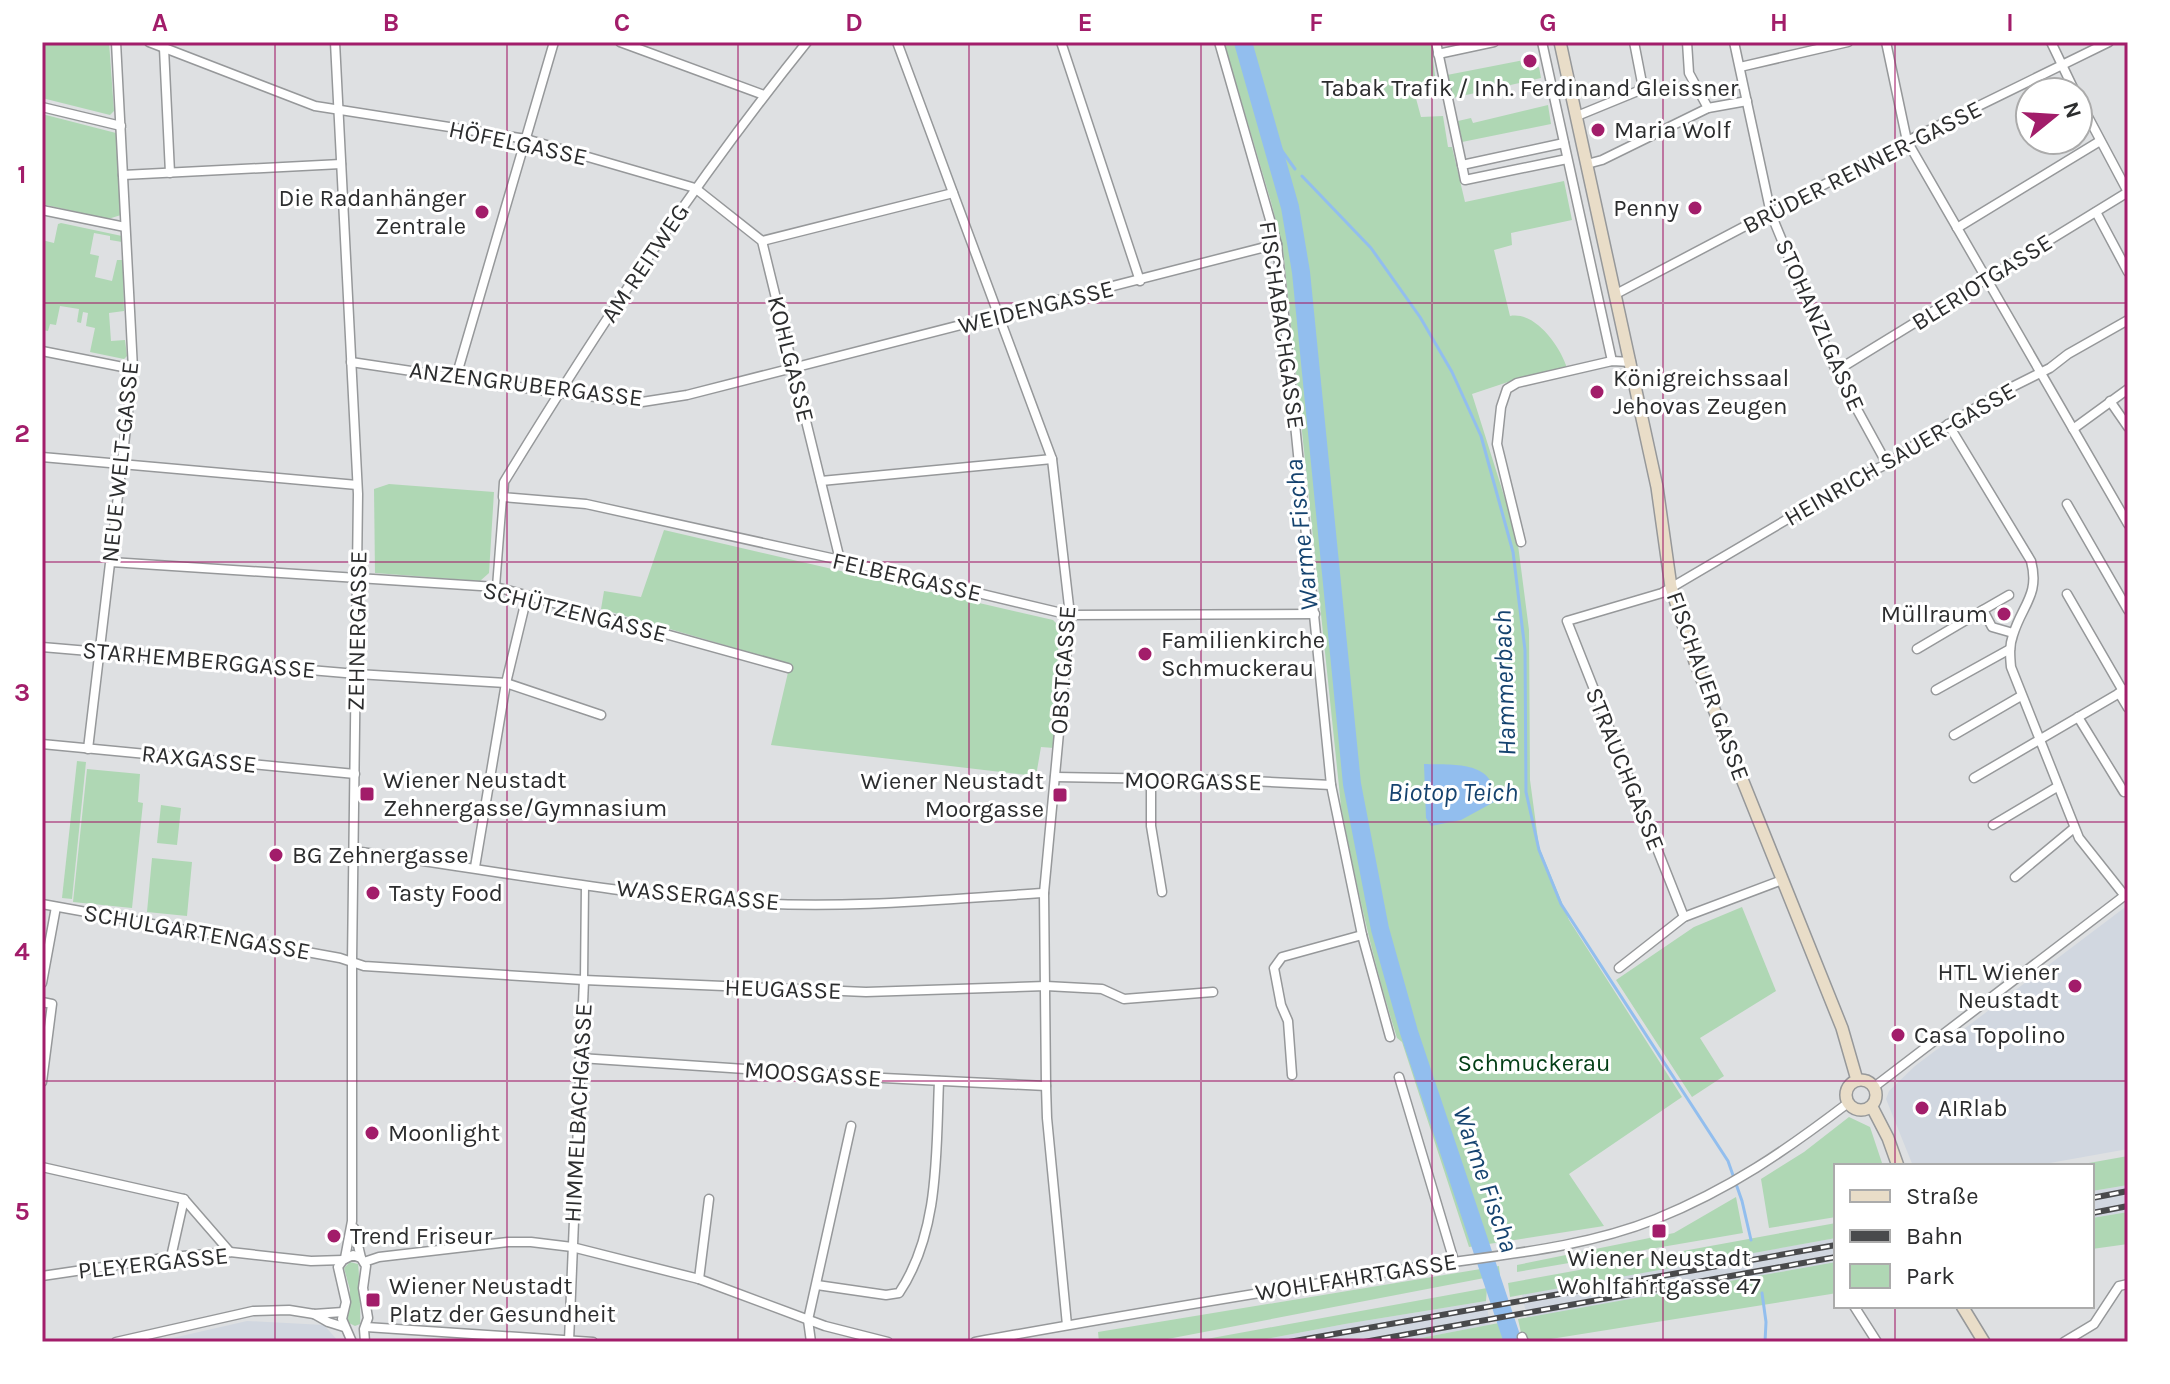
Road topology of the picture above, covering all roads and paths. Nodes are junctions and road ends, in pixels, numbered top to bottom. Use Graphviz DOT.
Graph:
graph roads {
  1 [pos="116,42"];
  2 [pos="149,42"];
  3 [pos="335,42"];
  4 [pos="554,42"];
  5 [pos="620,42"];
  6 [pos="807,42"];
  7 [pos="897,42"];
  8 [pos="1061,42"];
  9 [pos="1219,42"];
  10 [pos="1436,42"];
  11 [pos="1494,42"];
  12 [pos="1542,42"];
  13 [pos="1560,42"];
  14 [pos="1634,42"];
  15 [pos="1687,42"];
  16 [pos="1734,42"];
  17 [pos="1848,42"];
  18 [pos="1886,42"];
  19 [pos="2051,42"];
  20 [pos="2109,42"];
  21 [pos="164,48"];
  22 [pos="1438,54"];
  23 [pos="1740,67"];
  24 [pos="2062,67"];
  25 [pos="2067,76"];
  26 [pos="764,95"];
  27 [pos="1747,101"];
  28 [pos="42,107"];
  29 [pos="1708,108"];
  30 [pos="338,111"];
  31 [pos="1577,116"];
  32 [pos="121,126"];
  33 [pos="2094,129"];
  34 [pos="526,139"];
  35 [pos="1907,141"];
  36 [pos="2100,141"];
  37 [pos="1564,143"];
  38 [pos="1567,159"];
  39 [pos="341,164"];
  40 [pos="1587,164"];
  41 [pos="1462,165"];
  42 [pos="170,173"];
  43 [pos="123,175"];
  44 [pos="695,188"];
  45 [pos="2128,192"];
  46 [pos="953,193"];
  47 [pos="42,210"];
  48 [pos="2096,212"];
  49 [pos="1771,214"];
  50 [pos="125,227"];
  51 [pos="1957,228"];
  52 [pos="762,241"];
  53 [pos="1277,244"];
  54 [pos="2128,272"];
  55 [pos="1986,278"];
  56 [pos="1140,281"];
  57 [pos="1616,294"];
  58 [pos="1000,317"];
  59 [pos="2128,320"];
  60 [pos="42,351"];
  61 [pos="1612,361"];
  62 [pos="351,362"];
  63 [pos="1631,362"];
  64 [pos="794,368"];
  65 [pos="133,369"];
  66 [pos="1836,371"];
  67 [pos="2041,373"];
  68 [pos="456,377"];
  69 [pos="2128,389"];
  70 [pos="559,393"];
  71 [pos="2110,401"];
  72 [pos="1948,424"];
  73 [pos="2128,427"];
  74 [pos="2073,429"];
  75 [pos="42,457"];
  76 [pos="1052,459"];
  77 [pos="1887,464"];
  78 [pos="122,465"];
  79 [pos="821,481"];
  80 [pos="357,485"];
  81 [pos="503,497"];
  82 [pos="2067,504"];
  83 [pos="2128,524"];
  84 [pos="1521,542"];
  85 [pos="840,560"];
  86 [pos="111,562"];
  87 [pos="358,579"];
  88 [pos="496,587"];
  89 [pos="1671,587"];
  90 [pos="2067,594"];
  91 [pos="2009,595"];
  92 [pos="527,596"];
  93 [pos="1983,610"];
  94 [pos="2128,610"];
  95 [pos="1315,614"];
  96 [pos="1070,615"];
  97 [pos="1567,621"];
  98 [pos="2013,633"];
  99 [pos="42,647"];
  100 [pos="1917,649"];
  101 [pos="2010,649"];
  102 [pos="99,652"];
  103 [pos="788,668"];
  104 [pos="357,674"];
  105 [pos="506,683"];
  106 [pos="1936,690"];
  107 [pos="2124,691"];
  108 [pos="2021,696"];
  109 [pos="2128,708"];
  110 [pos="601,715"];
  111 [pos="2078,717"];
  112 [pos="1954,735"];
  113 [pos="2038,740"];
  114 [pos="42,744"];
  115 [pos="88,749"];
  116 [pos="355,774"];
  117 [pos="1055,777"];
  118 [pos="1974,778"];
  119 [pos="1151,780"];
  120 [pos="1331,785"];
  121 [pos="2057,787"];
  122 [pos="2124,792"];
  123 [pos="1993,825"];
  124 [pos="2074,828"];
  125 [pos="354,851"];
  126 [pos="475,867"];
  127 [pos="2015,877"];
  128 [pos="1782,880"];
  129 [pos="585,885"];
  130 [pos="1162,892"];
  131 [pos="1044,893"];
  132 [pos="2126,894"];
  133 [pos="42,904"];
  134 [pos="56,907"];
  135 [pos="1684,917"];
  136 [pos="1362,935"];
  137 [pos="352,962"];
  138 [pos="1619,968"];
  139 [pos="584,980"];
  140 [pos="42,983"];
  141 [pos="1046,986"];
  142 [pos="1213,992"];
  143 [pos="42,1002"];
  144 [pos="1390,1037"];
  145 [pos="580,1058"];
  146 [pos="1292,1075"];
  147 [pos="1399,1077"];
  148 [pos="1857,1080"];
  149 [pos="939,1081"];
  150 [pos="42,1082"];
  151 [pos="1046,1086"];
  152 [pos="1874,1087"];
  153 [pos="1848,1103"];
  154 [pos="1872,1107"];
  155 [pos="851,1126"];
  156 [pos="1897,1164"];
  157 [pos="42,1167"];
  158 [pos="184,1199"];
  159 [pos="709,1199"];
  160 [pos="352,1221"];
  161 [pos="572,1247"];
  162 [pos="230,1252"];
  163 [pos="171,1257"];
  164 [pos="344,1259"];
  165 [pos="362,1260"];
  166 [pos="311,1261"];
  167 [pos="1454,1261"];
  168 [pos="339,1271"];
  169 [pos="42,1276"];
  170 [pos="699,1279"];
  171 [pos="2128,1284"];
  172 [pos="817,1285"];
  173 [pos="1855,1308"];
  174 [pos="1963,1308"];
  175 [pos="343,1312"];
  176 [pos="314,1314"];
  177 [pos="808,1320"];
  178 [pos="1067,1325"];
  179 [pos="346,1328"];
  180 [pos="365,1328"];
  181 [pos="569,1341"];
  182 [pos="116,1342"];
  183 [pos="352,1342"];
  184 [pos="365,1342"];
  185 [pos="593,1342"];
  186 [pos="811,1342"];
  187 [pos="888,1342"];
  188 [pos="975,1342"];
  189 [pos="1877,1342"];
  190 [pos="1984,1342"];
  191 [pos="2064,1342"];
  1 -- 32 [label="street, NEUE WELT-GASSE"];
  2 -- 21 [label="street, HÖFELGASSE"];
  3 -- 30 [label="street, ZEHNERGASSE"];
  4 -- 34 [label="street"];
  5 -- 26 [label="street"];
  6 -- 26 [label="street, AM REITWEG"];
  7 -- 46 [label="street, OBSTGASSE"];
  8 -- 56 [label="street"];
  9 -- 53 [label="street, FISCHABACHGASSE"];
  10 -- 22 [label="street"];
  11 -- 22 [label="street"];
  12 -- 37 [label="street"];
  13 -- 31 [label="main road, FISCHAUER GASSE"];
  14 -- 31 [label="street"];
  15 -- 29 [label="street"];
  16 -- 23 [label="street, STOHANZLGASSE"];
  17 -- 23 [label="street"];
  18 -- 35 [label="street"];
  19 -- 24 [label="street"];
  20 -- 24 [label="street, BRÜDER RENNER-GASSE"];
  21 -- 30 [label="street, HÖFELGASSE"];
  21 -- 42 [label="street"];
  22 -- 41 [label="street"];
  23 -- 27 [label="street, STOHANZLGASSE"];
  24 -- 25 [label="street"];
  24 -- 35 [label="street, BRÜDER RENNER-GASSE"];
  26 -- 44 [label="street, AM REITWEG"];
  27 -- 29 [label="street"];
  27 -- 49 [label="street, STOHANZLGASSE"];
  28 -- 32 [label="street"];
  29 -- 40 [label="street"];
  30 -- 34 [label="street, HÖFELGASSE"];
  30 -- 39 [label="street, ZEHNERGASSE"];
  31 -- 40 [label="main road, FISCHAUER GASSE"];
  32 -- 43 [label="street, NEUE WELT-GASSE"];
  33 -- 36 [label="street"];
  34 -- 44 [label="street, HÖFELGASSE"];
  34 -- 68 [label="street"];
  35 -- 49 [label="street, BRÜDER RENNER-GASSE"];
  35 -- 51 [label="street"];
  36 -- 45 [label="street"];
  36 -- 51 [label="street"];
  37 -- 38 [label="street"];
  37 -- 41 [label="street"];
  38 -- 41 [label="street"];
  38 -- 61 [label="street"];
  39 -- 42 [label="street"];
  39 -- 62 [label="street, ZEHNERGASSE"];
  40 -- 57 [label="main road, FISCHAUER GASSE"];
  42 -- 43 [label="street"];
  43 -- 50 [label="street, NEUE WELT-GASSE"];
  44 -- 52 [label="street"];
  44 -- 70 [label="street, AM REITWEG"];
  45 -- 48 [label="street, BLERIOTGASSE"];
  46 -- 52 [label="street"];
  46 -- 58 [label="street, OBSTGASSE"];
  47 -- 50 [label="street"];
  48 -- 54 [label="street"];
  48 -- 55 [label="street, BLERIOTGASSE"];
  49 -- 57 [label="street, BRÜDER RENNER-GASSE"];
  49 -- 66 [label="street, STOHANZLGASSE"];
  50 -- 65 [label="street, NEUE WELT-GASSE"];
  51 -- 55 [label="street"];
  52 -- 64 [label="street, KOHLGASSE"];
  53 -- 56 [label="street, WEIDENGASSE"];
  53 -- 95 [label="street, FISCHABACHGASSE"];
  55 -- 66 [label="street, BLERIOTGASSE"];
  55 -- 67 [label="street"];
  56 -- 58 [label="street, WEIDENGASSE"];
  57 -- 63 [label="main road, FISCHAUER GASSE"];
  58 -- 64 [label="street, WEIDENGASSE"];
  58 -- 76 [label="street, OBSTGASSE"];
  59 -- 67 [label="street, HEINRICH SAUER-GASSE"];
  60 -- 65 [label="street"];
  61 -- 63 [label="street"];
  61 -- 84 [label="street"];
  62 -- 68 [label="street, ANZENGRUBERGASSE"];
  62 -- 80 [label="street, ZEHNERGASSE"];
  63 -- 89 [label="main road, FISCHAUER GASSE"];
  64 -- 70 [label="street, ANZENGRUBERGASSE"];
  64 -- 79 [label="street, KOHLGASSE"];
  65 -- 78 [label="street, NEUE WELT-GASSE"];
  66 -- 77 [label="street, STOHANZLGASSE"];
  67 -- 72 [label="street, HEINRICH SAUER-GASSE"];
  67 -- 74 [label="street"];
  68 -- 70 [label="street, ANZENGRUBERGASSE"];
  69 -- 71 [label="street"];
  70 -- 81 [label="street, AM REITWEG"];
  71 -- 73 [label="street"];
  71 -- 74 [label="street"];
  72 -- 77 [label="street, HEINRICH SAUER-GASSE"];
  72 -- 98 [label="street"];
  74 -- 83 [label="street"];
  75 -- 78 [label="street"];
  76 -- 79 [label="street"];
  76 -- 96 [label="street, OBSTGASSE"];
  77 -- 89 [label="street, HEINRICH SAUER-GASSE"];
  78 -- 80 [label="street"];
  78 -- 86 [label="street, NEUE WELT-GASSE"];
  79 -- 85 [label="street, KOHLGASSE"];
  80 -- 87 [label="street, ZEHNERGASSE"];
  81 -- 85 [label="street, FELBERGASSE"];
  81 -- 88 [label="street"];
  82 -- 94 [label="street"];
  85 -- 96 [label="street, FELBERGASSE"];
  86 -- 87 [label="street, SCHÜTZENGASSE"];
  86 -- 102 [label="street, NEUE WELT-GASSE"];
  87 -- 88 [label="street, SCHÜTZENGASSE"];
  87 -- 104 [label="street, ZEHNERGASSE"];
  88 -- 92 [label="street, SCHÜTZENGASSE"];
  89 -- 97 [label="street, HEINRICH SAUER-GASSE"];
  89 -- 128 [label="main road, FISCHAUER GASSE"];
  90 -- 107 [label="street"];
  91 -- 93 [label="street"];
  92 -- 103 [label="street, SCHÜTZENGASSE"];
  92 -- 105 [label="street"];
  93 -- 98 [label="street"];
  93 -- 100 [label="street"];
  95 -- 96 [label="street, FELBERGASSE"];
  95 -- 120 [label="street, FISCHABACHGASSE"];
  96 -- 117 [label="street, OBSTGASSE"];
  97 -- 135 [label="street, STRAUCHGASSE"];
  98 -- 101 [label="street"];
  99 -- 102 [label="street, STARHEMBERGGASSE"];
  101 -- 106 [label="street"];
  101 -- 108 [label="street"];
  102 -- 104 [label="street, STARHEMBERGGASSE"];
  102 -- 115 [label="street, NEUE WELT-GASSE"];
  104 -- 105 [label="street"];
  104 -- 116 [label="street, ZEHNERGASSE"];
  105 -- 110 [label="street"];
  105 -- 126 [label="street"];
  107 -- 109 [label="street"];
  107 -- 111 [label="street"];
  108 -- 112 [label="street"];
  108 -- 113 [label="street"];
  111 -- 113 [label="street"];
  111 -- 122 [label="street"];
  113 -- 118 [label="street"];
  113 -- 121 [label="street"];
  114 -- 115 [label="street, RAXGASSE"];
  115 -- 116 [label="street, RAXGASSE"];
  116 -- 125 [label="street, ZEHNERGASSE"];
  117 -- 119 [label="street, MOORGASSE"];
  117 -- 131 [label="street, OBSTGASSE"];
  119 -- 120 [label="street, MOORGASSE"];
  119 -- 130 [label="street"];
  120 -- 136 [label="street, FISCHABACHGASSE"];
  121 -- 123 [label="street"];
  121 -- 124 [label="street"];
  124 -- 127 [label="street"];
  124 -- 132 [label="street"];
  125 -- 126 [label="street, WASSERGASSE"];
  125 -- 137 [label="street, ZEHNERGASSE"];
  126 -- 129 [label="street, WASSERGASSE"];
  128 -- 135 [label="street"];
  128 -- 148 [label="main road, FISCHAUER GASSE"];
  129 -- 131 [label="street, WASSERGASSE"];
  129 -- 139 [label="street, HIMMELBACHGASSE"];
  131 -- 141 [label="street, OBSTGASSE"];
  132 -- 152 [label="street"];
  133 -- 134 [label="street, SCHULGARTENGASSE"];
  134 -- 137 [label="street, SCHULGARTENGASSE"];
  134 -- 140 [label="street"];
  135 -- 138 [label="street"];
  136 -- 144 [label="street, FISCHABACHGASSE"];
  136 -- 146 [label="street"];
  137 -- 139 [label="street, HEUGASSE"];
  137 -- 160 [label="street, ZEHNERGASSE"];
  139 -- 141 [label="street, HEUGASSE"];
  139 -- 145 [label="street, HIMMELBACHGASSE"];
  141 -- 142 [label="street, HEUGASSE"];
  141 -- 151 [label="street, OBSTGASSE"];
  143 -- 150 [label="street"];
  145 -- 149 [label="street, MOOSGASSE"];
  145 -- 161 [label="street, HIMMELBACHGASSE"];
  147 -- 167 [label="street"];
  148 -- 152 [label="main road"];
  148 -- 153 [label="main road"];
  149 -- 151 [label="street, MOOSGASSE"];
  149 -- 172 [label="street"];
  151 -- 178 [label="street, OBSTGASSE"];
  152 -- 154 [label="main road"];
  153 -- 154 [label="main road"];
  153 -- 167 [label="street, WOHLFAHRTGASSE"];
  154 -- 156 [label="main road"];
  155 -- 172 [label="street"];
  157 -- 158 [label="street"];
  158 -- 162 [label="street"];
  158 -- 163 [label="street"];
  159 -- 170 [label="street"];
  160 -- 164 [label="street, ZEHNERGASSE"];
  160 -- 165 [label="street, ZEHNERGASSE"];
  161 -- 165 [label="street"];
  161 -- 170 [label="street"];
  161 -- 181 [label="street, HIMMELBACHGASSE"];
  162 -- 163 [label="street, PLEYERGASSE"];
  162 -- 166 [label="street, PLEYERGASSE"];
  163 -- 169 [label="street, PLEYERGASSE"];
  164 -- 165 [label="street, PLEYERGASSE"];
  164 -- 166 [label="street, PLEYERGASSE"];
  164 -- 168 [label="street, ZEHNERGASSE"];
  165 -- 180 [label="street, ZEHNERGASSE"];
  166 -- 168 [label="street, PLEYERGASSE"];
  167 -- 178 [label="street, WOHLFAHRTGASSE"];
  168 -- 175 [label="street"];
  170 -- 177 [label="street"];
  171 -- 191 [label="street"];
  172 -- 177 [label="street"];
  173 -- 189 [label="street"];
  174 -- 190 [label="main road"];
  175 -- 176 [label="street"];
  175 -- 179 [label="street"];
  176 -- 179 [label="street"];
  176 -- 182 [label="street"];
  177 -- 186 [label="street"];
  177 -- 187 [label="street"];
  178 -- 188 [label="street, WOHLFAHRTGASSE"];
  179 -- 180 [label="street"];
  179 -- 183 [label="street"];
  180 -- 181 [label="street"];
  180 -- 184 [label="street"];
  181 -- 185 [label="street"];
}
